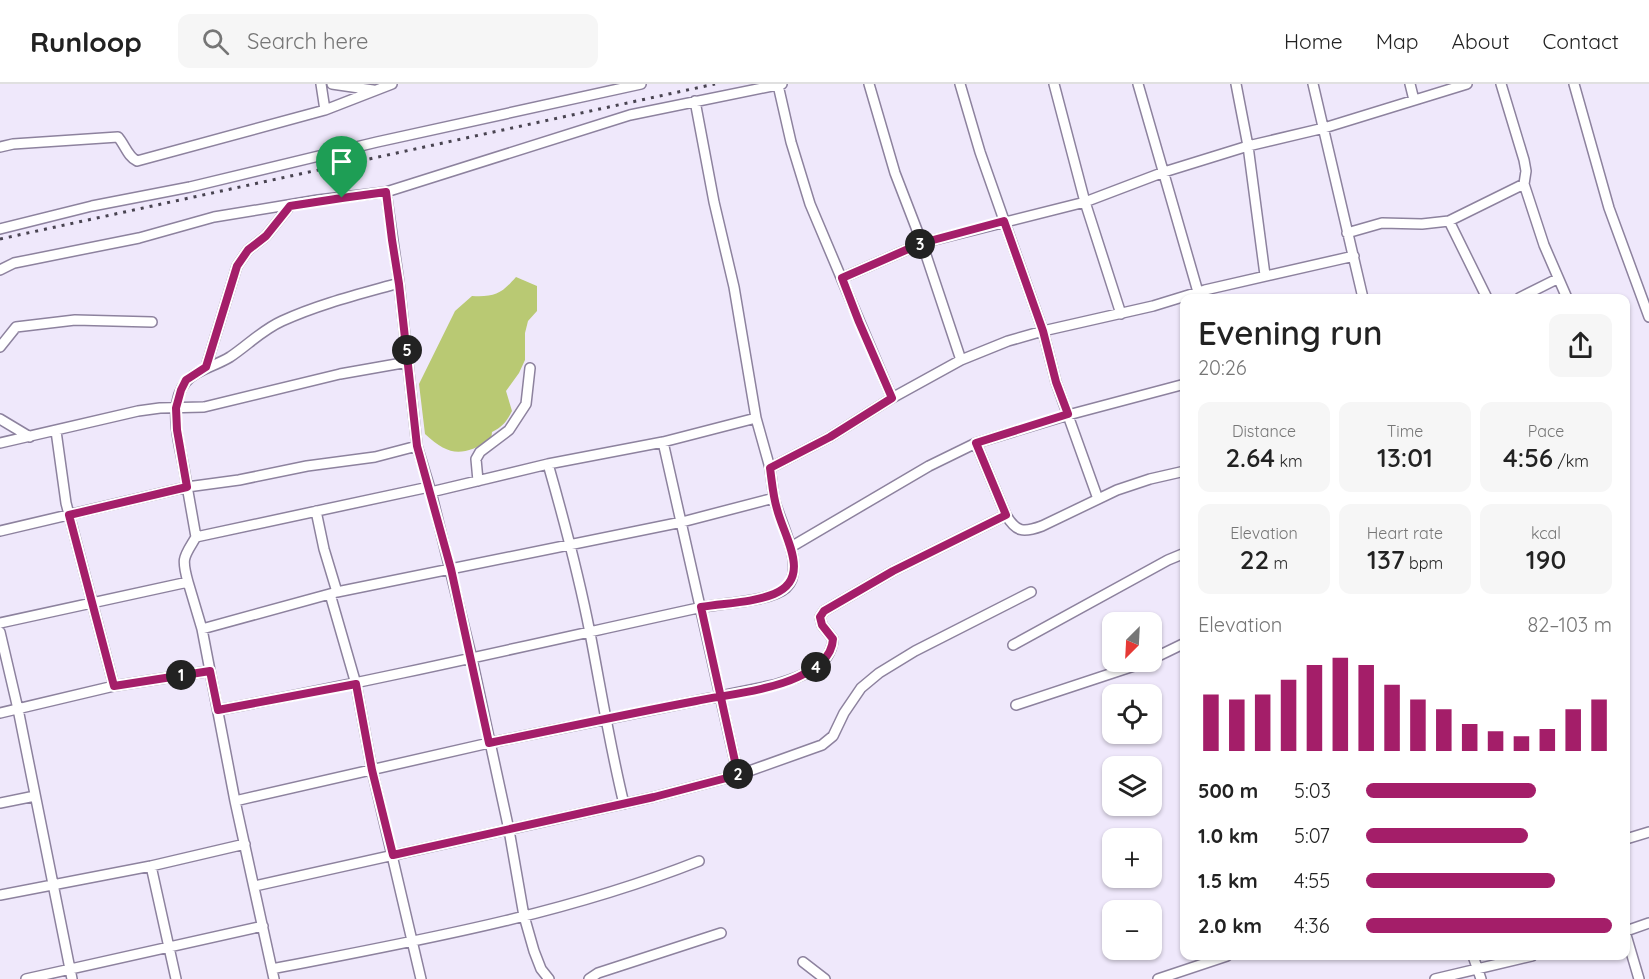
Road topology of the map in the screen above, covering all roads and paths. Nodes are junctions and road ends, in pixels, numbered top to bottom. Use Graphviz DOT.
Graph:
graph roads {
  1 [pos="321,84"];
  2 [pos="332,84"];
  3 [pos="392,84"];
  4 [pos="641,84"];
  5 [pos="780,84"];
  6 [pos="869,84"];
  7 [pos="960,84"];
  8 [pos="1054,84"];
  9 [pos="1138,84"];
  10 [pos="1236,84"];
  11 [pos="1313,84"];
  12 [pos="1410,84"];
  13 [pos="1467,84"];
  14 [pos="1501,84"];
  15 [pos="1574,84"];
  16 [pos="375,90"];
  17 [pos="1414,100"];
  18 [pos="695,101"];
  19 [pos="325,110"];
  20 [pos="1324,128"];
  21 [pos="1248,146"];
  22 [pos="0,147"];
  23 [pos="1164,172"];
  24 [pos="1524,184"];
  25 [pos="386,192"];
  26 [pos="1084,202"];
  27 [pos="290,206"];
  28 [pos="1004,221"];
  29 [pos="1449,221"];
  30 [pos="0,229"];
  31 [pos="1347,233"];
  32 [pos="922,243"];
  33 [pos="1354,256"];
  34 [pos="0,270"];
  35 [pos="1265,275"];
  36 [pos="842,278"];
  37 [pos="1557,279"];
  38 [pos="399,284"];
  39 [pos="1204,293"];
  40 [pos="1362,294"];
  41 [pos="1485,294"];
  42 [pos="1527,294"];
  43 [pos="1565,294"];
  44 [pos="1180,299"];
  45 [pos="1121,314"];
  46 [pos="1649,318"];
  47 [pos="152,322"];
  48 [pos="1043,331"];
  49 [pos="0,347"];
  50 [pos="961,360"];
  51 [pos="408,362"];
  52 [pos="206,367"];
  53 [pos="530,368"];
  54 [pos="1180,385"];
  55 [pos="892,398"];
  56 [pos="176,408"];
  57 [pos="1068,414"];
  58 [pos="0,418"];
  59 [pos="756,418"];
  60 [pos="56,431"];
  61 [pos="30,437"];
  62 [pos="663,442"];
  63 [pos="0,443"];
  64 [pos="976,443"];
  65 [pos="417,446"];
  66 [pos="548,464"];
  67 [pos="770,468"];
  68 [pos="1180,472"];
  69 [pos="478,481"];
  70 [pos="187,487"];
  71 [pos="430,490"];
  72 [pos="774,498"];
  73 [pos="1098,499"];
  74 [pos="316,511"];
  75 [pos="69,515"];
  76 [pos="1006,515"];
  77 [pos="682,522"];
  78 [pos="0,531"];
  79 [pos="196,537"];
  80 [pos="570,544"];
  81 [pos="790,548"];
  82 [pos="1180,555"];
  83 [pos="451,569"];
  84 [pos="188,582"];
  85 [pos="1031,592"];
  86 [pos="333,593"];
  87 [pos="92,602"];
  88 [pos="701,607"];
  89 [pos="0,623"];
  90 [pos="202,628"];
  91 [pos="0,632"];
  92 [pos="590,633"];
  93 [pos="1013,645"];
  94 [pos="1180,645"];
  95 [pos="1162,654"];
  96 [pos="472,658"];
  97 [pos="210,671"];
  98 [pos="1116,672"];
  99 [pos="356,684"];
  100 [pos="114,686"];
  101 [pos="721,696"];
  102 [pos="1016,705"];
  103 [pos="18,709"];
  104 [pos="218,710"];
  105 [pos="0,713"];
  106 [pos="605,719"];
  107 [pos="489,743"];
  108 [pos="372,770"];
  109 [pos="738,775"];
  110 [pos="35,796"];
  111 [pos="235,801"];
  112 [pos="0,803"];
  113 [pos="624,804"];
  114 [pos="509,830"];
  115 [pos="1649,832"];
  116 [pos="1630,837"];
  117 [pos="245,844"];
  118 [pos="393,855"];
  119 [pos="699,861"];
  120 [pos="151,866"];
  121 [pos="52,885"];
  122 [pos="255,886"];
  123 [pos="0,895"];
  124 [pos="524,916"];
  125 [pos="1649,923"];
  126 [pos="263,926"];
  127 [pos="1630,931"];
  128 [pos="721,933"];
  129 [pos="412,942"];
  130 [pos="169,946"];
  131 [pos="1630,947"];
  132 [pos="1215,960"];
  133 [pos="1520,960"];
  134 [pos="803,962"];
  135 [pos="272,969"];
  136 [pos="1479,974"];
  137 [pos="71,975"];
  138 [pos="26,979"];
  139 [pos="176,979"];
  140 [pos="274,979"];
  141 [pos="420,979"];
  142 [pos="549,979"];
  143 [pos="589,979"];
  144 [pos="825,979"];
  145 [pos="1158,979"];
  146 [pos="1435,979"];
  147 [pos="1639,979"];
  1 -- 19 [label="street"];
  2 -- 16 [label="street"];
  3 -- 16 [label="street"];
  4 -- 30 [label="street"];
  5 -- 18 [label="street"];
  5 -- 36 [label="street"];
  6 -- 32 [label="street"];
  7 -- 28 [label="street"];
  8 -- 26 [label="street"];
  9 -- 23 [label="street"];
  10 -- 21 [label="street"];
  11 -- 20 [label="street"];
  12 -- 17 [label="street"];
  13 -- 17 [label="street"];
  14 -- 24 [label="street"];
  15 -- 46 [label="street"];
  16 -- 19 [label="street"];
  17 -- 20 [label="street"];
  18 -- 25 [label="street"];
  18 -- 59 [label="street"];
  19 -- 22 [label="street"];
  20 -- 21 [label="street"];
  20 -- 31 [label="street"];
  21 -- 23 [label="street"];
  21 -- 35 [label="street"];
  23 -- 26 [label="street"];
  23 -- 39 [label="street"];
  24 -- 29 [label="street"];
  24 -- 37 [label="street"];
  25 -- 27 [label="street"];
  25 -- 38 [label="street"];
  26 -- 28 [label="street"];
  26 -- 45 [label="street"];
  27 -- 34 [label="street"];
  27 -- 52 [label="street"];
  28 -- 32 [label="street"];
  28 -- 48 [label="street"];
  29 -- 31 [label="street"];
  29 -- 41 [label="street"];
  31 -- 33 [label="street"];
  32 -- 36 [label="street"];
  32 -- 50 [label="street"];
  33 -- 35 [label="street"];
  33 -- 40 [label="street"];
  35 -- 39 [label="street"];
  36 -- 55 [label="street"];
  37 -- 42 [label="street"];
  37 -- 43 [label="street"];
  38 -- 51 [label="street"];
  38 -- 52 [label="street"];
  44 -- 45 [label="street"];
  45 -- 48 [label="street"];
  47 -- 49 [label="street"];
  48 -- 50 [label="street"];
  48 -- 57 [label="street"];
  50 -- 55 [label="street"];
  51 -- 56 [label="street"];
  51 -- 65 [label="street"];
  52 -- 56 [label="street"];
  53 -- 69 [label="street"];
  54 -- 57 [label="street"];
  55 -- 67 [label="street"];
  56 -- 60 [label="street"];
  56 -- 70 [label="street"];
  57 -- 64 [label="street"];
  57 -- 73 [label="street"];
  58 -- 61 [label="street"];
  59 -- 62 [label="street"];
  59 -- 67 [label="street"];
  60 -- 61 [label="street"];
  60 -- 75 [label="street"];
  61 -- 63 [label="street"];
  62 -- 66 [label="street"];
  62 -- 77 [label="street"];
  64 -- 76 [label="street"];
  64 -- 81 [label="street"];
  65 -- 70 [label="street"];
  65 -- 71 [label="street"];
  66 -- 69 [label="street"];
  66 -- 80 [label="street"];
  67 -- 72 [label="street"];
  68 -- 73 [label="street"];
  69 -- 71 [label="street"];
  70 -- 75 [label="street"];
  70 -- 79 [label="street"];
  71 -- 74 [label="street"];
  71 -- 83 [label="street"];
  72 -- 77 [label="street"];
  72 -- 81 [label="street"];
  73 -- 76 [label="street"];
  74 -- 79 [label="street"];
  74 -- 86 [label="street"];
  75 -- 78 [label="street"];
  75 -- 87 [label="street"];
  76 -- 101 [label="street"];
  77 -- 80 [label="street"];
  77 -- 88 [label="street"];
  79 -- 84 [label="street"];
  80 -- 83 [label="street"];
  80 -- 92 [label="street"];
  81 -- 88 [label="street"];
  82 -- 93 [label="street"];
  83 -- 86 [label="street"];
  83 -- 96 [label="street"];
  84 -- 87 [label="street"];
  84 -- 90 [label="street"];
  85 -- 109 [label="street"];
  86 -- 90 [label="street"];
  86 -- 99 [label="street"];
  87 -- 89 [label="street"];
  87 -- 100 [label="street"];
  88 -- 92 [label="street"];
  88 -- 101 [label="street"];
  90 -- 97 [label="street"];
  91 -- 103 [label="street"];
  92 -- 96 [label="street"];
  92 -- 106 [label="street"];
  94 -- 95 [label="street"];
  96 -- 99 [label="street"];
  96 -- 107 [label="street"];
  97 -- 100 [label="street"];
  97 -- 104 [label="street"];
  98 -- 102 [label="street"];
  99 -- 104 [label="street"];
  99 -- 108 [label="street"];
  100 -- 103 [label="street"];
  101 -- 106 [label="street"];
  101 -- 109 [label="street"];
  103 -- 105 [label="street"];
  103 -- 110 [label="street"];
  104 -- 111 [label="street"];
  106 -- 107 [label="street"];
  106 -- 113 [label="street"];
  107 -- 108 [label="street"];
  107 -- 114 [label="street"];
  108 -- 111 [label="street"];
  108 -- 118 [label="street"];
  109 -- 113 [label="street"];
  110 -- 112 [label="street"];
  110 -- 121 [label="street"];
  111 -- 117 [label="street"];
  113 -- 114 [label="street"];
  114 -- 118 [label="street"];
  114 -- 124 [label="street"];
  115 -- 116 [label="street"];
  117 -- 120 [label="street"];
  117 -- 122 [label="street"];
  118 -- 122 [label="street"];
  118 -- 129 [label="street"];
  119 -- 124 [label="street"];
  120 -- 121 [label="street"];
  120 -- 130 [label="street"];
  121 -- 123 [label="street"];
  121 -- 137 [label="street"];
  122 -- 126 [label="street"];
  124 -- 129 [label="street"];
  124 -- 142 [label="street"];
  125 -- 127 [label="street"];
  126 -- 130 [label="street"];
  126 -- 135 [label="street"];
  128 -- 143 [label="street"];
  129 -- 135 [label="street"];
  129 -- 141 [label="street"];
  130 -- 137 [label="street"];
  130 -- 139 [label="street"];
  131 -- 147 [label="street"];
  132 -- 145 [label="street"];
  133 -- 136 [label="street"];
  134 -- 144 [label="street"];
  135 -- 140 [label="street"];
  136 -- 146 [label="street"];
  137 -- 138 [label="street"];
}
